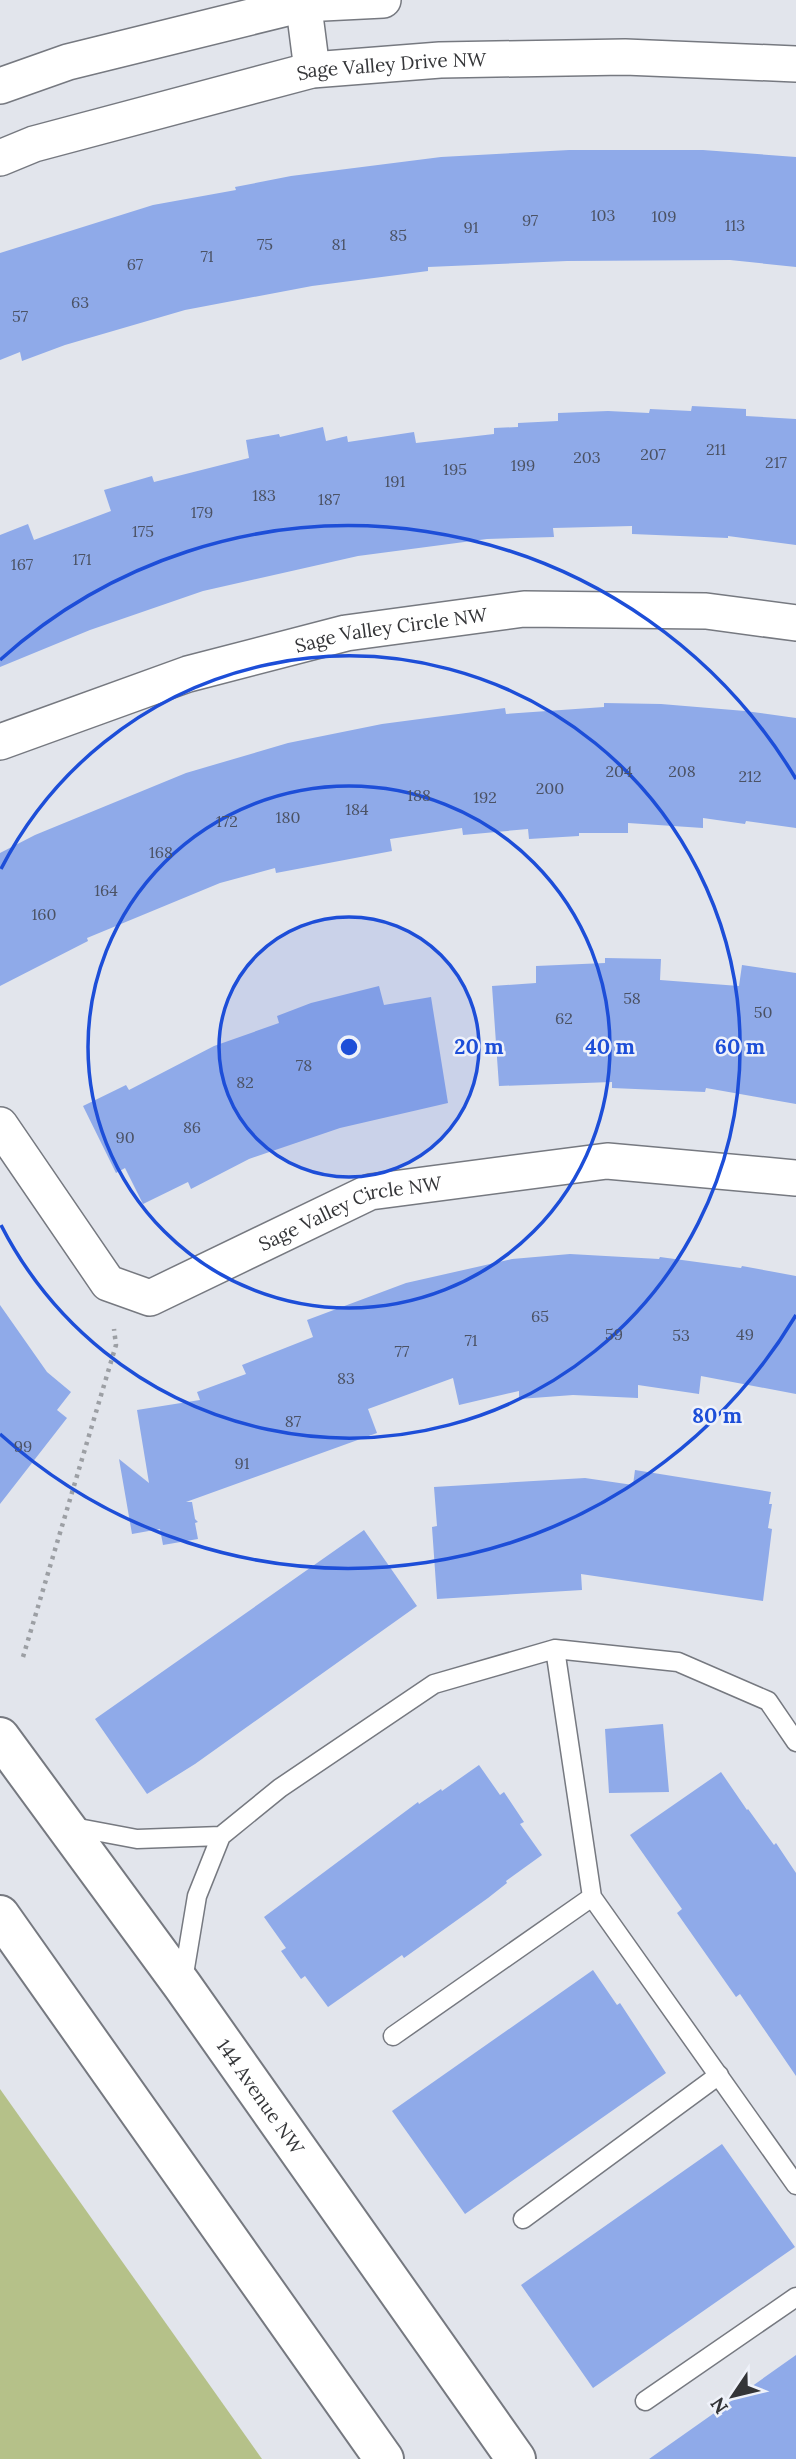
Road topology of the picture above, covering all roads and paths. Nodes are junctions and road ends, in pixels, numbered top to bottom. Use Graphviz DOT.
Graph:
graph roads {
  1 [pos="383,0"];
  2 [pos="303,2"];
  3 [pos="796,64"];
  4 [pos="312,70"];
  5 [pos="0,86"];
  6 [pos="0,158"];
  7 [pos="796,623"];
  8 [pos="0,741"];
  9 [pos="0,1125"];
  10 [pos="796,1178"];
  11 [pos="108,1283"];
  12 [pos="555,1648"];
  13 [pos="23,1657"];
  14 [pos="0,1737"];
  15 [pos="796,1742"];
  16 [pos="63,1825"];
  17 [pos="221,1836"];
  18 [pos="592,1897"];
  19 [pos="0,1915"];
  20 [pos="182,1984"];
  21 [pos="393,2036"];
  22 [pos="719,2075"];
  23 [pos="796,2185"];
  24 [pos="523,2218"];
  25 [pos="796,2297"];
  26 [pos="645,2401"];
  27 [pos="384,2459"];
  28 [pos="516,2459"];
  1 -- 2 [label="street"];
  2 -- 4 [label="street"];
  2 -- 5 [label="street"];
  3 -- 4 [label="street, Sage Valley Drive NW"];
  4 -- 6 [label="street, Sage Valley Drive NW"];
  7 -- 8 [label="street, Sage Valley Circle NW"];
  9 -- 11 [label="street"];
  10 -- 11 [label="street, Sage Valley Circle NW"];
  11 -- 13 [label="path"];
  12 -- 15 [label="lane"];
  12 -- 17 [label="lane"];
  12 -- 18 [label="lane"];
  14 -- 16 [label="main road, 144 Avenue NW"];
  16 -- 17 [label="lane"];
  16 -- 20 [label="main road, 144 Avenue NW"];
  17 -- 20 [label="lane"];
  18 -- 21 [label="lane"];
  18 -- 22 [label="lane"];
  19 -- 27 [label="main road"];
  20 -- 28 [label="main road, 144 Avenue NW"];
  22 -- 23 [label="lane"];
  22 -- 24 [label="lane"];
  25 -- 26 [label="lane"];
}
